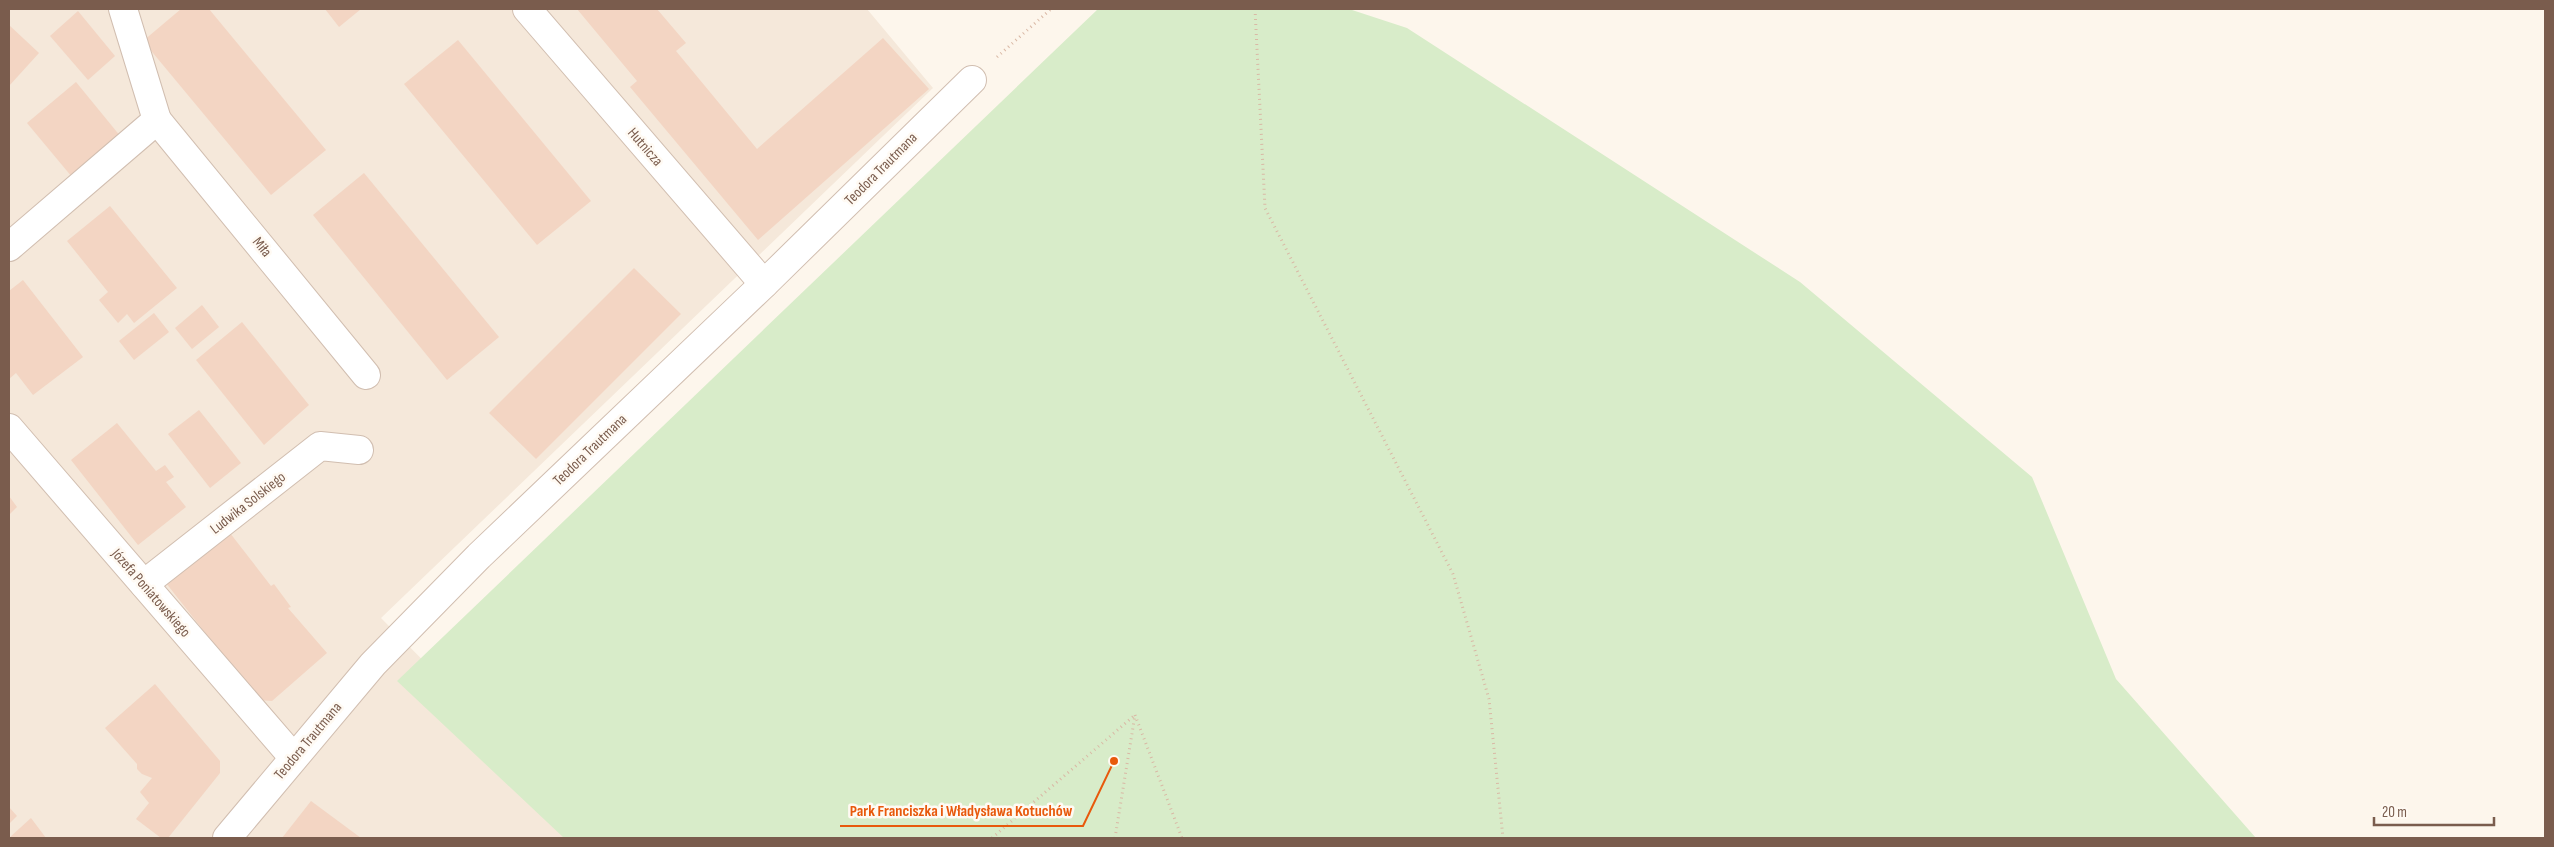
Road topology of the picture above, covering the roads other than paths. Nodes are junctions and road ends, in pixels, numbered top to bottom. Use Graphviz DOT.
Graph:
graph roads {
  1 [pos="123,9"];
  2 [pos="527,9"];
  3 [pos="972,80"];
  4 [pos="157,120"];
  5 [pos="9,247"];
  6 [pos="764,284"];
  7 [pos="366,374"];
  8 [pos="9,428"];
  9 [pos="359,450"];
  10 [pos="144,584"];
  11 [pos="293,757"];
  12 [pos="227,838"];
  1 -- 4 [label="street, Miła"];
  2 -- 6 [label="street, Hutnicza"];
  3 -- 6 [label="street, Teodora Trautmana"];
  4 -- 5 [label="street"];
  4 -- 7 [label="street, Miła"];
  6 -- 11 [label="street, Teodora Trautmana"];
  8 -- 10 [label="street, Józefa Poniatowskiego"];
  9 -- 10 [label="street, Ludwika Solskiego"];
  10 -- 11 [label="street, Józefa Poniatowskiego"];
  11 -- 12 [label="street, Teodora Trautmana"];
}
